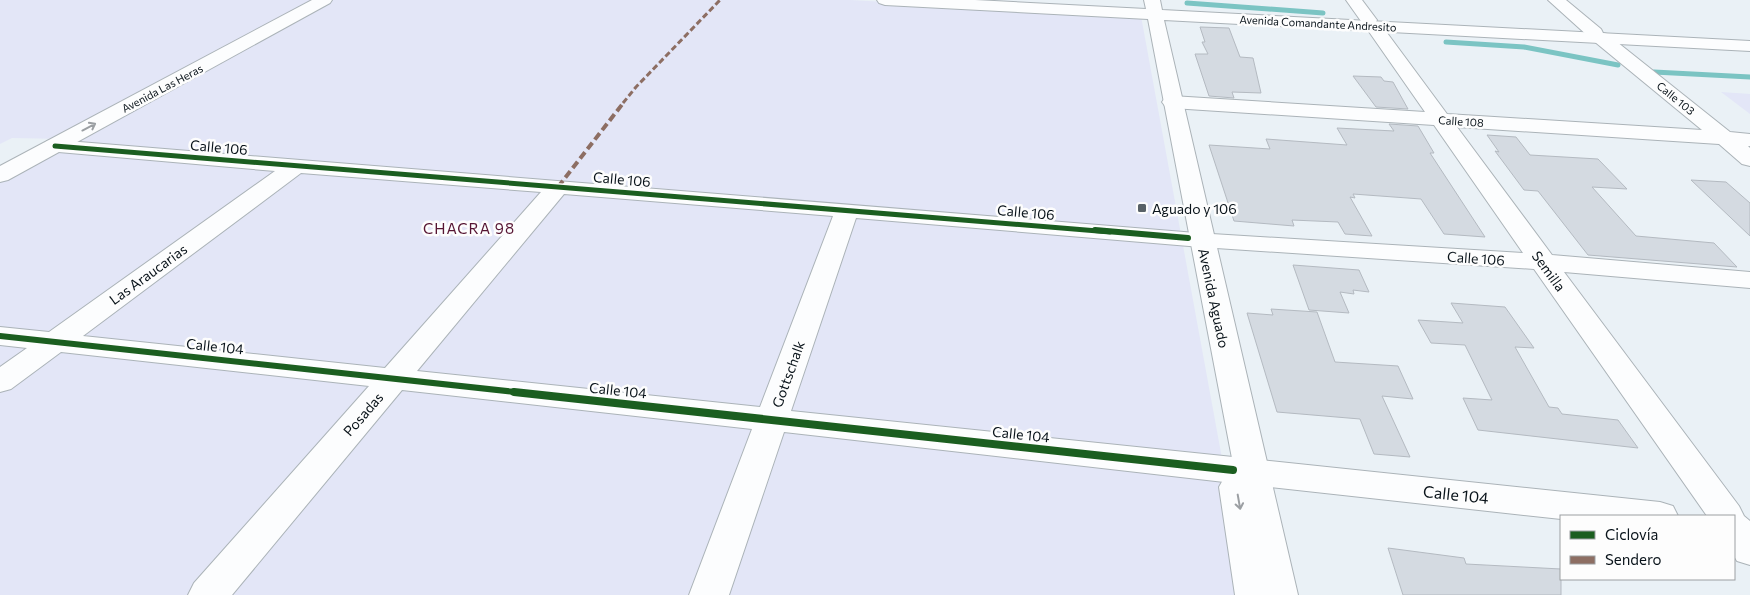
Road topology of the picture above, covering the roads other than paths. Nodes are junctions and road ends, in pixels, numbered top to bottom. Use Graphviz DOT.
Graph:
graph roads {
  1 [pos="301,0"];
  2 [pos="324,0"];
  3 [pos="886,0"];
  4 [pos="986,0"];
  5 [pos="1354,0"];
  6 [pos="1556,0"];
  7 [pos="1147,8"];
  8 [pos="1371,23"];
  9 [pos="1598,35"];
  10 [pos="1750,41"];
  11 [pos="1750,46"];
  12 [pos="1172,102"];
  13 [pos="1438,120"];
  14 [pos="1724,138"];
  15 [pos="1750,140"];
  16 [pos="55,146"];
  17 [pos="0,157"];
  18 [pos="1750,159"];
  19 [pos="296,166"];
  20 [pos="0,175"];
  21 [pos="558,187"];
  22 [pos="847,210"];
  23 [pos="1195,238"];
  24 [pos="1543,262"];
  25 [pos="1750,280"];
  26 [pos="0,336"];
  27 [pos="55,341"];
  28 [pos="394,378"];
  29 [pos="0,382"];
  30 [pos="772,419"];
  31 [pos="1242,471"];
  32 [pos="1651,515"];
  33 [pos="1725,515"];
  34 [pos="1735,526"];
  35 [pos="1750,526"];
  36 [pos="1735,528"];
  37 [pos="1750,550"];
  38 [pos="208,595"];
  39 [pos="710,595"];
  40 [pos="1255,595"];
  41 [pos="1278,595"];
  1 -- 17 [label="street, Avenida Las Heras"];
  16 -- 2 [label="street, Avenida Las Heras, one-way"];
  3 -- 7 [label="street, Avenida Comandante Andresito"];
  4 -- 7 [label="street, Avenida Comandante Andresito"];
  5 -- 8 [label="street, Semilla"];
  6 -- 9 [label="street, Calle 103"];
  7 -- 8 [label="street, Avenida Comandante Andresito"];
  7 -- 12 [label="street, Avenida Aguado"];
  7 -- 23 [label="street, Avenida Aguado"];
  8 -- 9 [label="street, Avenida Comandante Andresito"];
  8 -- 13 [label="street, Semilla"];
  9 -- 10 [label="street, Avenida Comandante Andresito"];
  9 -- 11 [label="street, Avenida Comandante Andresito"];
  9 -- 14 [label="street, Calle 103"];
  12 -- 13 [label="street, Calle 108"];
  12 -- 23 [label="street, Avenida Aguado"];
  13 -- 14 [label="street, Calle 108"];
  13 -- 24 [label="street, Semilla"];
  14 -- 15 [label="street, Calle 108"];
  14 -- 18 [label="street, Calle 103"];
  16 -- 19 [label="street, Calle 106"];
  16 -- 20 [label="street, Avenida Las Heras"];
  19 -- 21 [label="street, Calle 106"];
  19 -- 27 [label="street, Las Araucarias"];
  21 -- 22 [label="street, Calle 106"];
  21 -- 28 [label="street, Posadas"];
  22 -- 23 [label="street, Calle 106"];
  22 -- 30 [label="street, Gottschalk"];
  23 -- 24 [label="street, Calle 106"];
  23 -- 31 [label="street, Avenida Aguado"];
  24 -- 25 [label="street, Calle 106"];
  24 -- 33 [label="street, Semilla"];
  26 -- 27 [label="street, Calle 104"];
  27 -- 28 [label="street, Calle 104"];
  27 -- 29 [label="street, Las Araucarias"];
  28 -- 30 [label="street, Calle 104"];
  28 -- 38 [label="street, Posadas"];
  30 -- 31 [label="street, Calle 104"];
  30 -- 39 [label="street, Gottschalk"];
  31 -- 32 [label="street, Calle 104"];
  31 -- 40 [label="street, Avenida Aguado, one-way"];
  31 -- 41 [label="street, Avenida Aguado"];
  34 -- 35 [label="street"];
  36 -- 37 [label="street"];
}
